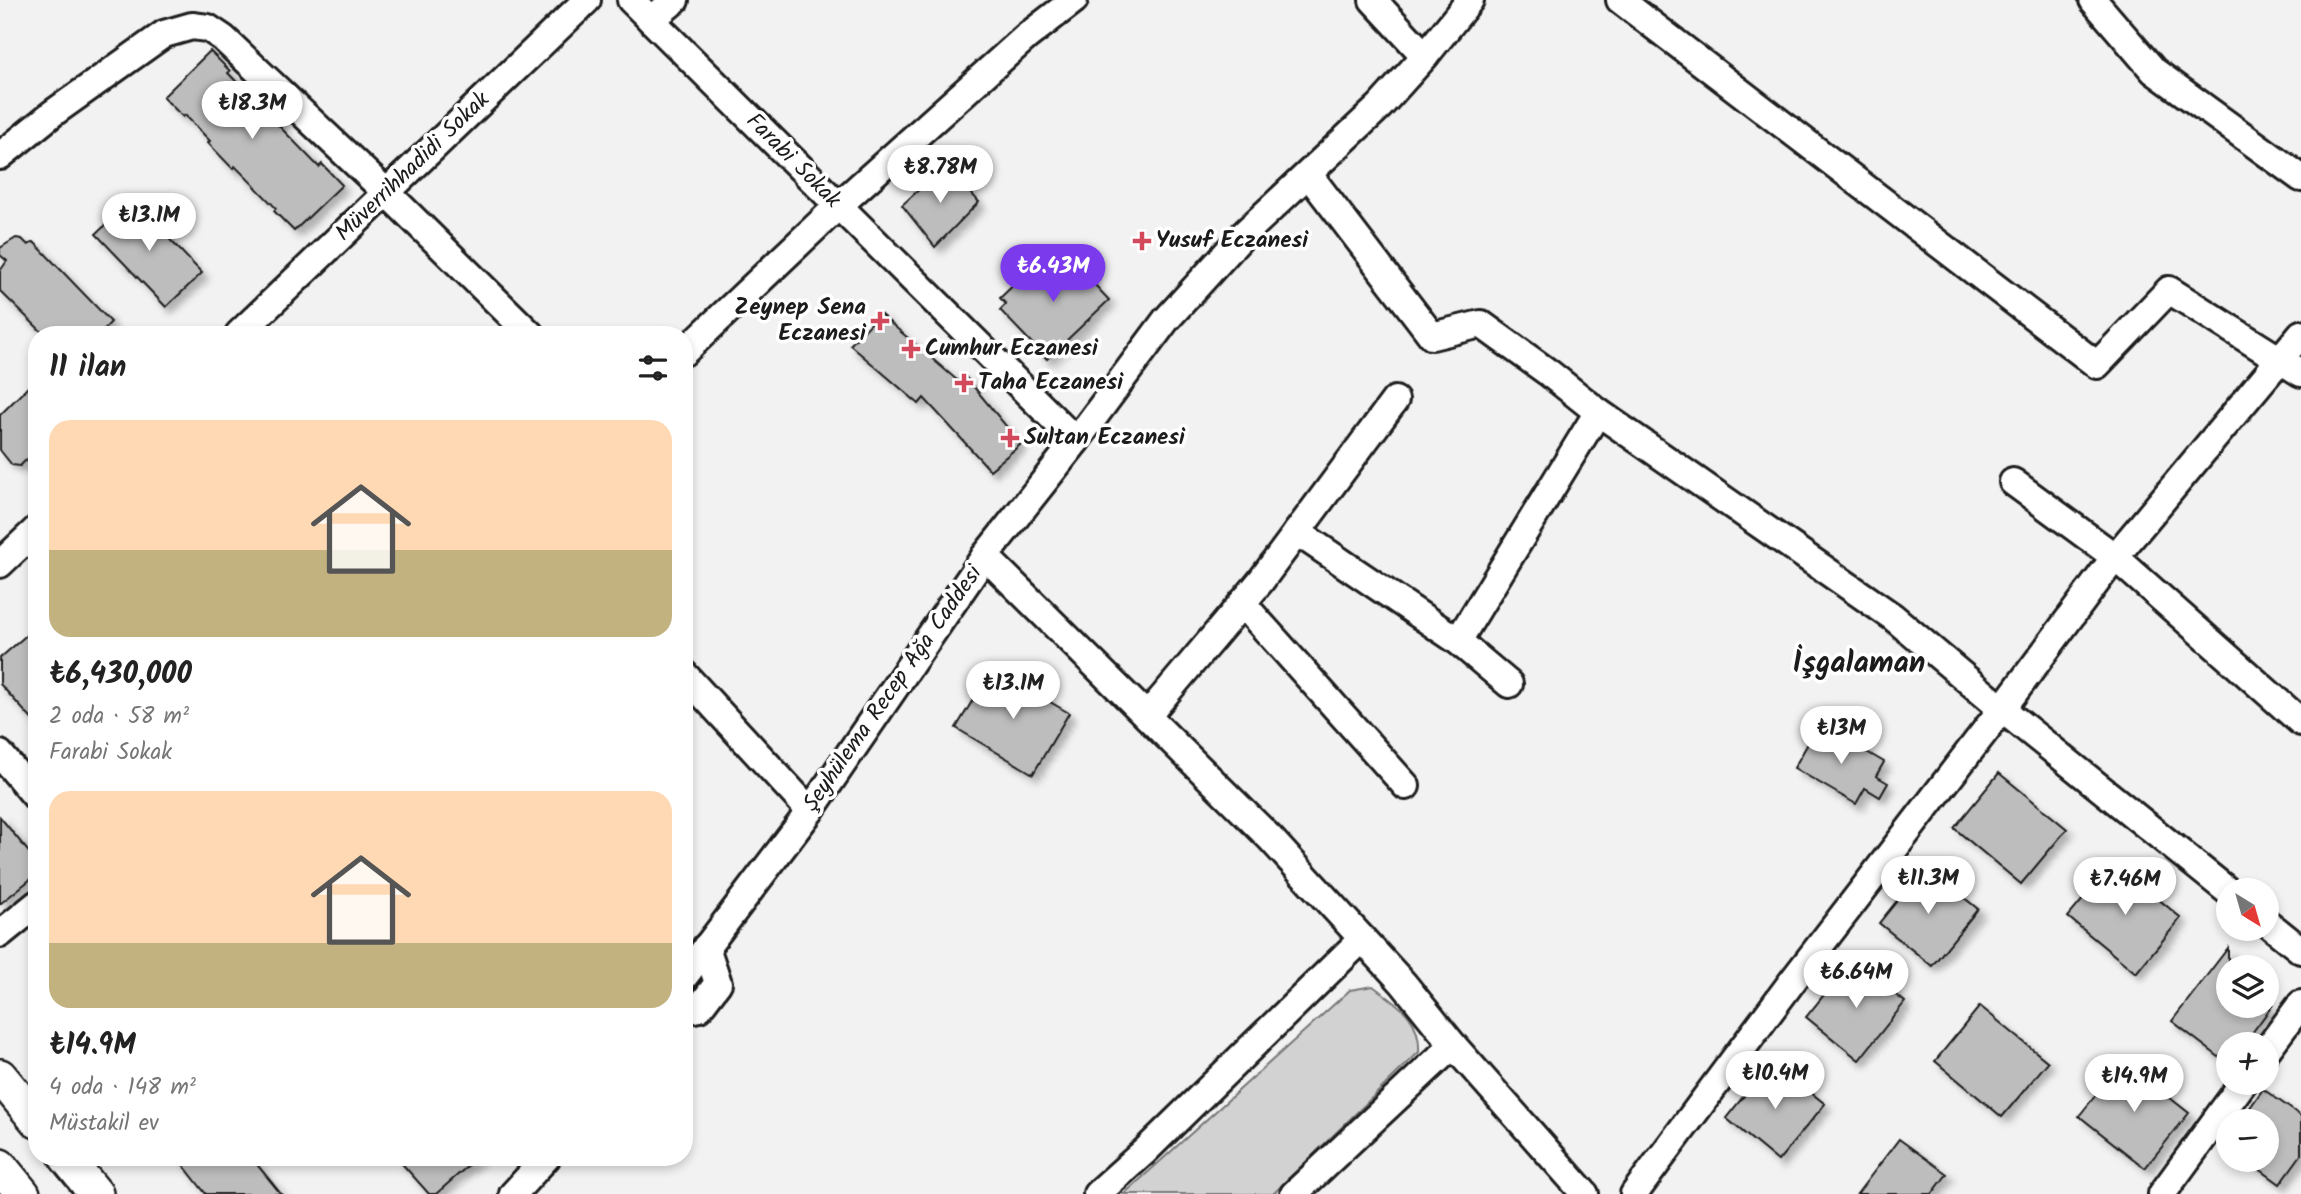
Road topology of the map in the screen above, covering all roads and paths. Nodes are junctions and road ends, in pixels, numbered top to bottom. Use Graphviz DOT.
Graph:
graph roads {
  1 [pos="587,0"];
  2 [pos="631,0"];
  3 [pos="675,0"];
  4 [pos="1074,0"];
  5 [pos="1373,0"];
  6 [pos="1470,0"];
  7 [pos="1620,0"];
  8 [pos="2093,0"];
  9 [pos="651,20"];
  10 [pos="1425,56"];
  11 [pos="0,156"];
  12 [pos="1309,175"];
  13 [pos="2301,178"];
  14 [pos="386,192"];
  15 [pos="838,206"];
  16 [pos="247,326"];
  17 [pos="522,326"];
  18 [pos="2301,334"];
  19 [pos="693,343"];
  20 [pos="2291,366"];
  21 [pos="1395,400"];
  22 [pos="1598,412"];
  23 [pos="1076,441"];
  24 [pos="2013,482"];
  25 [pos="1297,532"];
  26 [pos="28,541"];
  27 [pos="985,556"];
  28 [pos="2115,557"];
  29 [pos="0,564"];
  30 [pos="1242,603"];
  31 [pos="1458,641"];
  32 [pos="693,684"];
  33 [pos="1509,684"];
  34 [pos="2001,709"];
  35 [pos="1147,716"];
  36 [pos="2301,722"];
  37 [pos="0,754"];
  38 [pos="1406,786"];
  39 [pos="28,787"];
  40 [pos="810,811"];
  41 [pos="2216,881"];
  42 [pos="28,911"];
  43 [pos="2279,932"];
  44 [pos="0,934"];
  45 [pos="1362,939"];
  46 [pos="706,947"];
  47 [pos="2301,950"];
  48 [pos="693,965"];
  49 [pos="2301,1004"];
  50 [pos="693,1009"];
  51 [pos="2279,1034"];
  52 [pos="1453,1045"];
  53 [pos="0,1076"];
  54 [pos="2234,1095"];
  55 [pos="28,1110"];
  56 [pos="0,1166"];
  57 [pos="73,1166"];
  58 [pos="539,1166"];
  59 [pos="23,1194"];
  60 [pos="96,1194"];
  61 [pos="513,1194"];
  62 [pos="1097,1194"];
  63 [pos="1294,1194"];
  64 [pos="1585,1194"];
  65 [pos="1634,1194"];
  66 [pos="2162,1194"];
  1 -- 14 [label="street, Müverrihhadidi Sokak"];
  2 -- 9 [label="street, Farabi Sokak"];
  3 -- 9 [label="street"];
  4 -- 15 [label="street"];
  5 -- 10 [label="street"];
  6 -- 10 [label="street, Şeyhülema Recep Ağa Caddesi"];
  7 -- 20 [label="street"];
  8 -- 13 [label="street"];
  9 -- 15 [label="street, Farabi Sokak"];
  10 -- 12 [label="street, Şeyhülema Recep Ağa Caddesi"];
  11 -- 14 [label="street"];
  12 -- 22 [label="street"];
  12 -- 23 [label="street, Şeyhülema Recep Ağa Caddesi"];
  14 -- 16 [label="street, Müverrihhadidi Sokak"];
  14 -- 17 [label="street"];
  15 -- 19 [label="street"];
  15 -- 23 [label="street, Farabi Sokak"];
  18 -- 20 [label="street"];
  20 -- 28 [label="street"];
  21 -- 25 [label="street"];
  22 -- 31 [label="street"];
  22 -- 34 [label="street"];
  23 -- 27 [label="street, Şeyhülema Recep Ağa Caddesi"];
  24 -- 28 [label="street"];
  25 -- 30 [label="street"];
  25 -- 31 [label="street"];
  26 -- 29 [label="street"];
  27 -- 35 [label="street"];
  27 -- 40 [label="street, Şeyhülema Recep Ağa Caddesi"];
  28 -- 34 [label="street"];
  28 -- 36 [label="street"];
  30 -- 35 [label="street"];
  30 -- 38 [label="street"];
  31 -- 33 [label="street"];
  32 -- 40 [label="street"];
  34 -- 41 [label="street"];
  34 -- 65 [label="street"];
  35 -- 45 [label="street"];
  37 -- 39 [label="street"];
  40 -- 46 [label="street, Şeyhülema Recep Ağa Caddesi"];
  42 -- 44 [label="street"];
  43 -- 47 [label="street"];
  45 -- 52 [label="street"];
  45 -- 62 [label="street"];
  46 -- 48 [label="street, Şeyhülema Recep Ağa Caddesi"];
  46 -- 50 [label="street"];
  49 -- 51 [label="street"];
  52 -- 63 [label="street"];
  52 -- 64 [label="street"];
  53 -- 55 [label="main road"];
  54 -- 66 [label="street"];
  56 -- 59 [label="main road"];
  57 -- 60 [label="main road"];
  58 -- 61 [label="street"];
}
